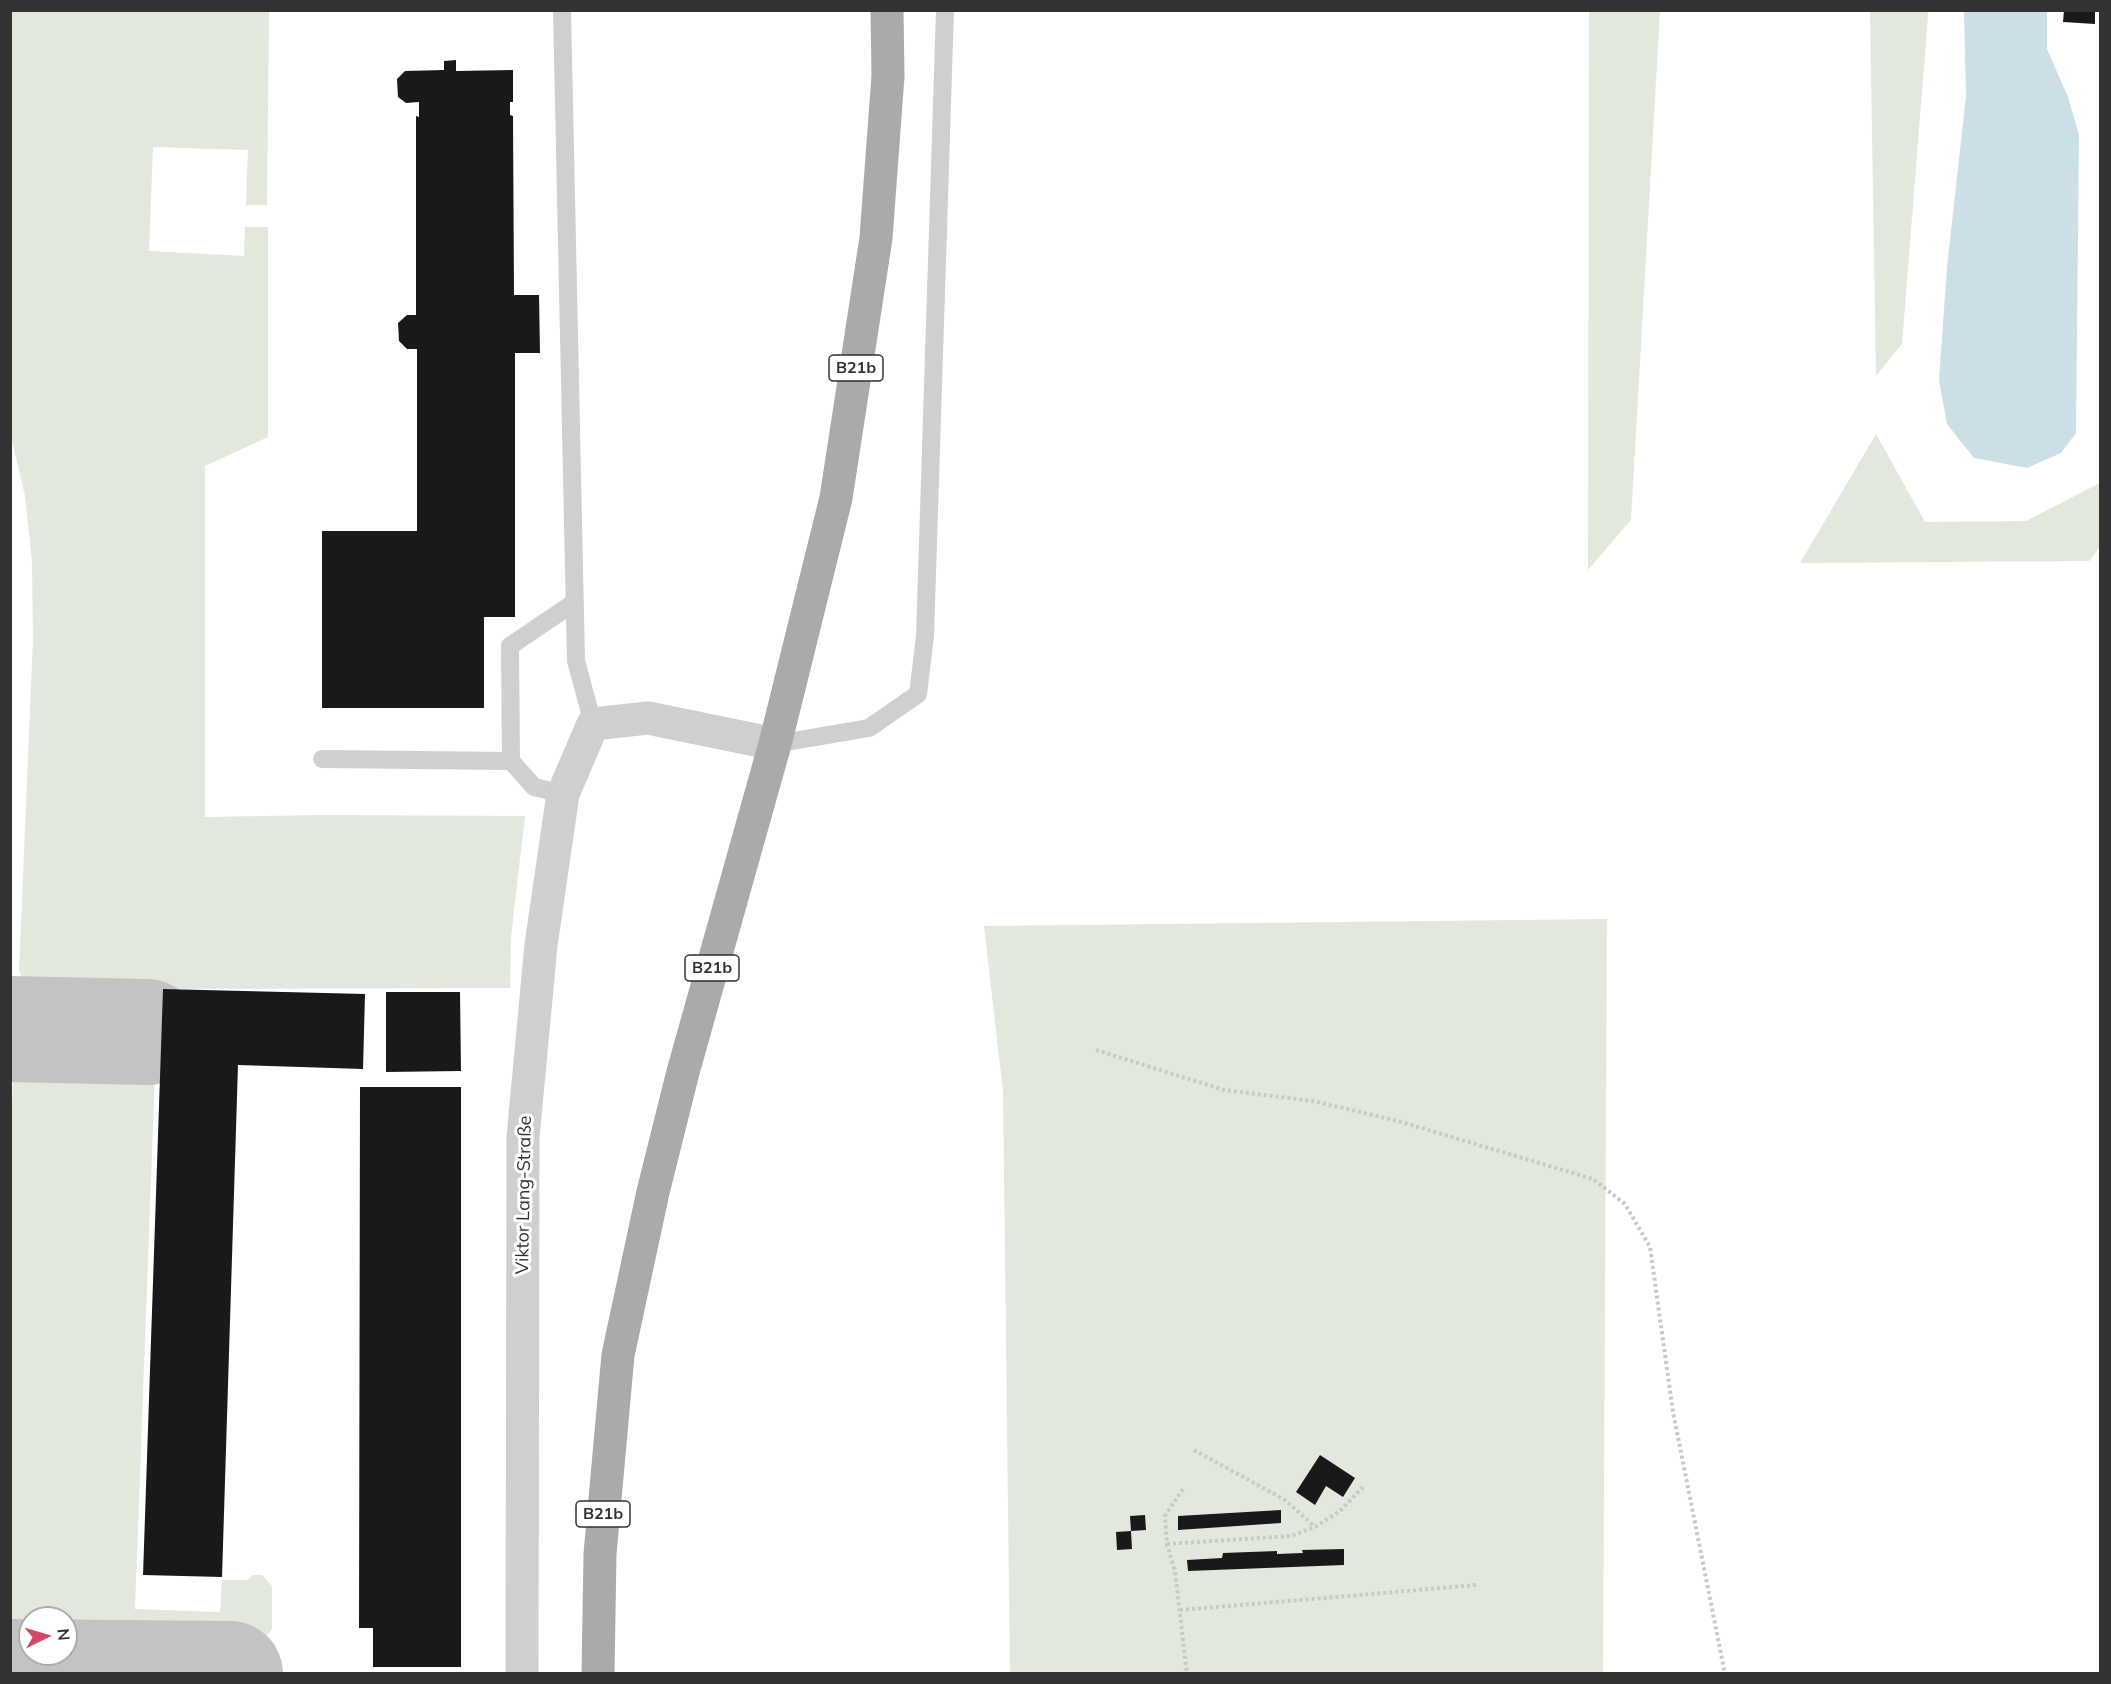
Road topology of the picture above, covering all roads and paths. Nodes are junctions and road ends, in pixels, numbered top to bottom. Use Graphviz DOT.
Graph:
graph roads {
  1 [pos="562,10"];
  2 [pos="886,10"];
  3 [pos="945,10"];
  4 [pos="575,602"];
  5 [pos="593,724"];
  6 [pos="775,744"];
  7 [pos="322,759"];
  8 [pos="511,761"];
  9 [pos="562,794"];
  10 [pos="1096,1050"];
  11 [pos="1194,1450"];
  12 [pos="1363,1487"];
  13 [pos="1183,1489"];
  14 [pos="1315,1527"];
  15 [pos="1167,1544"];
  16 [pos="1477,1585"];
  17 [pos="1180,1610"];
  18 [pos="522,1674"];
  19 [pos="598,1674"];
  20 [pos="1187,1674"];
  21 [pos="1725,1674"];
  1 -- 4 [label="lane"];
  2 -- 6 [label="main road, B21b"];
  3 -- 6 [label="lane"];
  4 -- 5 [label="lane"];
  4 -- 8 [label="lane"];
  5 -- 6 [label="street"];
  5 -- 9 [label="street, Viktor Lang-Straße"];
  6 -- 19 [label="main road, B21b"];
  7 -- 8 [label="lane"];
  8 -- 9 [label="lane"];
  9 -- 18 [label="street, Viktor Lang-Straße"];
  10 -- 21 [label="path"];
  11 -- 14 [label="path"];
  12 -- 14 [label="path"];
  13 -- 15 [label="path"];
  14 -- 15 [label="path"];
  15 -- 17 [label="path"];
  16 -- 17 [label="path"];
  17 -- 20 [label="path"];
}
